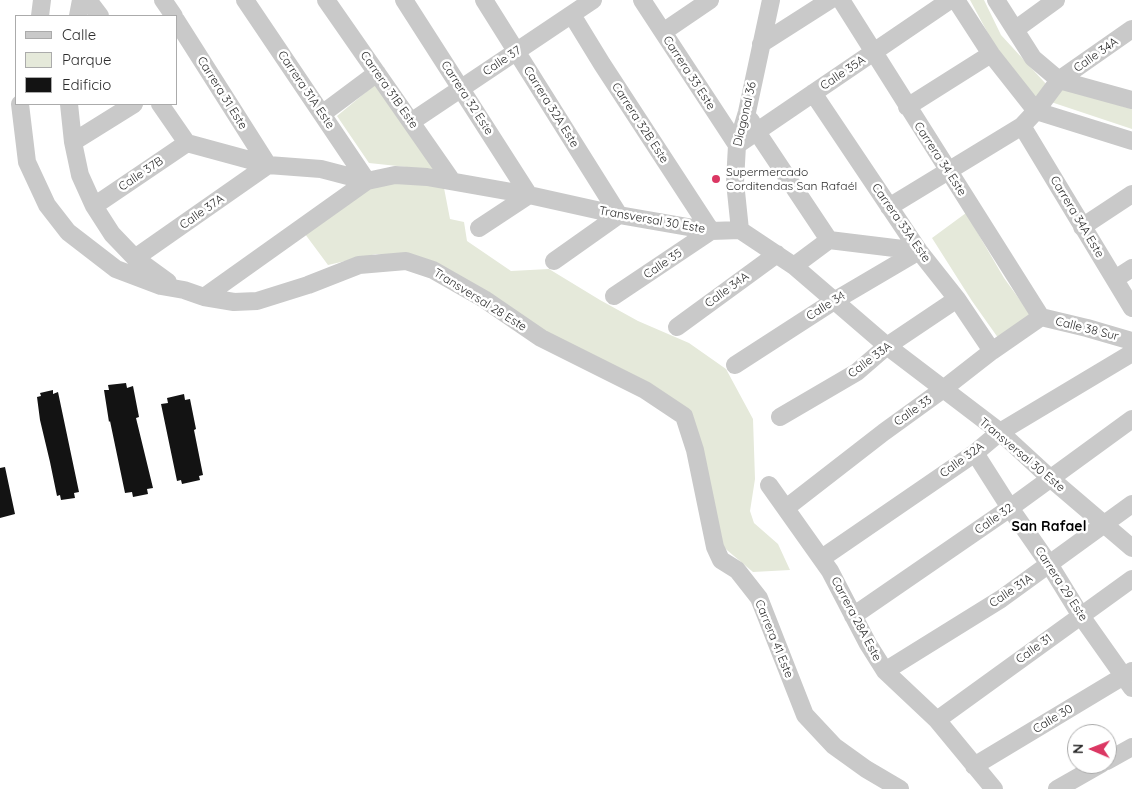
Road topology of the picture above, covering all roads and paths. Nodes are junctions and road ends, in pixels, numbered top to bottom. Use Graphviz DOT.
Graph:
graph roads {
  1 [pos="42,0"];
  2 [pos="81,0"];
  3 [pos="88,0"];
  4 [pos="163,0"];
  5 [pos="245,0"];
  6 [pos="326,0"];
  7 [pos="404,0"];
  8 [pos="484,0"];
  9 [pos="594,0"];
  10 [pos="642,0"];
  11 [pos="710,0"];
  12 [pos="771,0"];
  13 [pos="830,0"];
  14 [pos="840,0"];
  15 [pos="950,0"];
  16 [pos="956,0"];
  17 [pos="996,0"];
  18 [pos="1056,0"];
  19 [pos="40,15"];
  20 [pos="78,15"];
  21 [pos="99,15"];
  22 [pos="173,15"];
  23 [pos="572,15"];
  24 [pos="178,23"];
  25 [pos="1016,29"];
  26 [pos="1132,29"];
  27 [pos="663,32"];
  28 [pos="761,44"];
  29 [pos="516,51"];
  30 [pos="874,52"];
  31 [pos="990,54"];
  32 [pos="376,73"];
  33 [pos="1059,80"];
  34 [pos="461,88"];
  35 [pos="814,93"];
  36 [pos="1132,100"];
  37 [pos="20,105"];
  38 [pos="68,105"];
  39 [pos="132,105"];
  40 [pos="161,105"];
  41 [pos="907,107"];
  42 [pos="1036,111"];
  43 [pos="746,112"];
  44 [pos="322,114"];
  45 [pos="411,122"];
  46 [pos="1022,126"];
  47 [pos="757,132"];
  48 [pos="1132,141"];
  49 [pos="74,142"];
  50 [pos="187,143"];
  51 [pos="737,145"];
  52 [pos="268,165"];
  53 [pos="948,171"];
  54 [pos="367,181"];
  55 [pos="452,181"];
  56 [pos="1132,194"];
  57 [pos="529,195"];
  58 [pos="94,206"];
  59 [pos="889,207"];
  60 [pos="619,215"];
  61 [pos="1082,227"];
  62 [pos="480,228"];
  63 [pos="740,230"];
  64 [pos="711,231"];
  65 [pos="829,240"];
  66 [pos="918,251"];
  67 [pos="777,254"];
  68 [pos="135,258"];
  69 [pos="554,261"];
  70 [pos="794,266"];
  71 [pos="1132,268"];
  72 [pos="1115,280"];
  73 [pos="184,290"];
  74 [pos="614,296"];
  75 [pos="204,297"];
  76 [pos="957,298"];
  77 [pos="834,300"];
  78 [pos="1132,308"];
  79 [pos="1041,317"];
  80 [pos="677,327"];
  81 [pos="1132,341"];
  82 [pos="887,346"];
  83 [pos="992,351"];
  84 [pos="1132,353"];
  85 [pos="736,365"];
  86 [pos="645,390"];
  87 [pos="942,390"];
  88 [pos="780,417"];
  89 [pos="1132,419"];
  90 [pos="1000,432"];
  91 [pos="974,453"];
  92 [pos="1050,478"];
  93 [pos="768,484"];
  94 [pos="1132,504"];
  95 [pos="786,508"];
  96 [pos="1010,508"];
  97 [pos="1104,524"];
  98 [pos="1132,548"];
  99 [pos="822,558"];
  100 [pos="1050,564"];
  101 [pos="1132,579"];
  102 [pos="853,616"];
  103 [pos="1081,616"];
  104 [pos="885,671"];
  105 [pos="1129,678"];
  106 [pos="937,720"];
  107 [pos="1132,747"];
  108 [pos="1117,755"];
  109 [pos="974,766"];
  110 [pos="1083,774"];
  111 [pos="900,789"];
  112 [pos="994,789"];
  113 [pos="1057,789"];
  1 -- 19 [label="street"];
  2 -- 20 [label="street"];
  3 -- 21 [label="street"];
  4 -- 22 [label="street"];
  5 -- 44 [label="street, Carrera 31A Este"];
  6 -- 32 [label="street, Carrera 31B Este"];
  7 -- 34 [label="street, Carrera 32 Este"];
  8 -- 29 [label="street, Carrera 32A Este"];
  9 -- 23 [label="street, Calle 37"];
  10 -- 27 [label="street, Carrera 33 Este"];
  11 -- 27 [label="street"];
  12 -- 28 [label="street, Diagonal 36"];
  13 -- 28 [label="street"];
  14 -- 30 [label="street, Carrera 34 Este"];
  15 -- 30 [label="street, Calle 35A"];
  16 -- 31 [label="street"];
  17 -- 25 [label="street"];
  18 -- 25 [label="street"];
  23 -- 29 [label="street, Calle 37"];
  23 -- 64 [label="street, Carrera 32B Este"];
  24 -- 52 [label="street, Carrera 31 Este"];
  25 -- 33 [label="street"];
  26 -- 33 [label="street, Calle 34A"];
  27 -- 51 [label="street, Carrera 33 Este"];
  28 -- 43 [label="street, Diagonal 36"];
  29 -- 34 [label="street, Calle 37"];
  29 -- 60 [label="street, Carrera 32A Este"];
  30 -- 35 [label="street, Calle 35A"];
  30 -- 41 [label="street, Carrera 34 Este"];
  31 -- 41 [label="street"];
  31 -- 42 [label="street"];
  32 -- 44 [label="street"];
  32 -- 45 [label="street, Carrera 31B Este"];
  33 -- 36 [label="street"];
  33 -- 42 [label="street, Calle 34A"];
  34 -- 45 [label="street, Calle 37"];
  34 -- 57 [label="street, Carrera 32 Este"];
  35 -- 47 [label="street, Calle 35A"];
  35 -- 59 [label="street, Carrera 33A Este"];
  37 -- 73 [label="street, Transversal 28 Este"];
  38 -- 49 [label="street"];
  39 -- 49 [label="street"];
  40 -- 50 [label="street"];
  41 -- 53 [label="street, Carrera 34 Este"];
  42 -- 46 [label="street"];
  42 -- 48 [label="street"];
  43 -- 47 [label="street"];
  43 -- 51 [label="street, Diagonal 36"];
  44 -- 54 [label="street, Carrera 31A Este"];
  45 -- 55 [label="street, Carrera 31B Este"];
  46 -- 53 [label="street"];
  46 -- 61 [label="street, Carrera 34A Este"];
  47 -- 51 [label="street, Calle 35A"];
  47 -- 65 [label="street"];
  49 -- 58 [label="street"];
  50 -- 52 [label="street, Transversal 30 Este"];
  50 -- 58 [label="street, Calle 37B"];
  51 -- 63 [label="street, Diagonal 36"];
  52 -- 54 [label="street, Transversal 30 Este"];
  52 -- 68 [label="street, Calle 37A"];
  53 -- 59 [label="street"];
  53 -- 79 [label="street, Carrera 34 Este"];
  54 -- 55 [label="street, Transversal 30 Este"];
  54 -- 75 [label="street"];
  55 -- 57 [label="street, Transversal 30 Este"];
  56 -- 61 [label="street"];
  57 -- 60 [label="street, Transversal 30 Este"];
  57 -- 62 [label="street"];
  58 -- 68 [label="street"];
  59 -- 66 [label="street, Carrera 33A Este"];
  60 -- 64 [label="street, Transversal 30 Este"];
  60 -- 69 [label="street"];
  61 -- 72 [label="street, Carrera 34A Este"];
  63 -- 64 [label="street, Transversal 30 Este"];
  63 -- 67 [label="street, Transversal 30 Este"];
  64 -- 74 [label="street, Calle 35"];
  65 -- 66 [label="street"];
  65 -- 70 [label="street"];
  66 -- 76 [label="street, Carrera 33A Este"];
  66 -- 77 [label="street, Calle 34"];
  67 -- 70 [label="street, Transversal 30 Este"];
  67 -- 80 [label="street, Calle 34A"];
  68 -- 73 [label="street"];
  70 -- 77 [label="street, Transversal 30 Este"];
  71 -- 72 [label="street"];
  72 -- 78 [label="street, Carrera 34A Este"];
  73 -- 75 [label="street, Transversal 28 Este"];
  75 -- 86 [label="street, Transversal 28 Este"];
  76 -- 82 [label="street, Calle 33A"];
  76 -- 83 [label="street, Carrera 33A Este"];
  77 -- 82 [label="street, Transversal 30 Este"];
  77 -- 85 [label="street, Calle 34"];
  79 -- 81 [label="street, Calle 38 Sur"];
  79 -- 83 [label="street, Calle 33"];
  82 -- 87 [label="street, Transversal 30 Este"];
  82 -- 88 [label="street, Calle 33A"];
  83 -- 87 [label="street, Calle 33"];
  84 -- 90 [label="street, Calle 32A"];
  86 -- 111 [label="street, Carrera 41 Este"];
  87 -- 90 [label="street, Transversal 30 Este"];
  87 -- 95 [label="street, Calle 33"];
  89 -- 92 [label="street, Calle 32"];
  90 -- 91 [label="street, Calle 32A"];
  90 -- 92 [label="street, Transversal 30 Este"];
  91 -- 96 [label="street, Carrera 29 Este"];
  91 -- 99 [label="street, Calle 32A"];
  92 -- 96 [label="street, Calle 32"];
  92 -- 97 [label="street, Transversal 30 Este"];
  93 -- 95 [label="street, Carrera 28A Este"];
  94 -- 97 [label="street, Calle 31A"];
  95 -- 99 [label="street, Carrera 28A Este"];
  96 -- 100 [label="street, Carrera 29 Este"];
  96 -- 102 [label="street, Calle 32"];
  97 -- 98 [label="street, Transversal 30 Este"];
  97 -- 100 [label="street, Calle 31A"];
  99 -- 102 [label="street, Carrera 28A Este"];
  100 -- 103 [label="street, Carrera 29 Este"];
  100 -- 104 [label="street, Calle 31A"];
  101 -- 103 [label="street, Calle 31"];
  102 -- 104 [label="street, Carrera 28A Este"];
  103 -- 105 [label="street, Carrera 29 Este"];
  103 -- 106 [label="street, Calle 31"];
  104 -- 106 [label="street, Carrera 28A Este"];
  105 -- 109 [label="street, Calle 30"];
  106 -- 109 [label="street, Carrera 28A Este"];
  107 -- 108 [label="street"];
  109 -- 112 [label="street, Carrera 28A Este"];
  110 -- 113 [label="street"];
}
